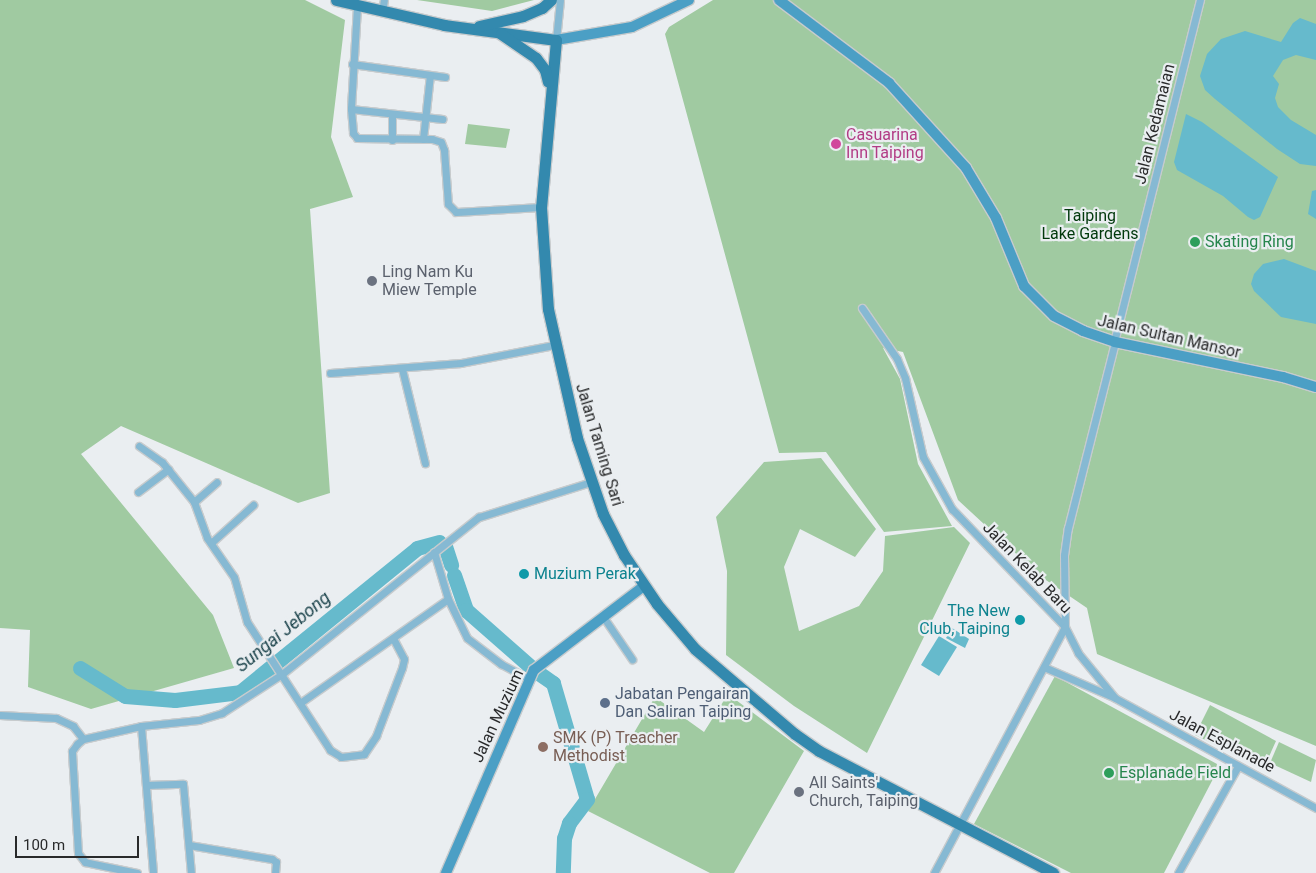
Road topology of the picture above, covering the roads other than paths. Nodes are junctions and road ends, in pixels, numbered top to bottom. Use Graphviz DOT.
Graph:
graph roads {
  1 [pos="336,0"];
  2 [pos="384,0"];
  3 [pos="551,0"];
  4 [pos="560,0"];
  5 [pos="689,0"];
  6 [pos="779,0"];
  7 [pos="1200,0"];
  8 [pos="357,7"];
  9 [pos="382,12"];
  10 [pos="468,28"];
  11 [pos="500,33"];
  12 [pos="556,40"];
  13 [pos="352,64"];
  14 [pos="430,75"];
  15 [pos="445,77"];
  16 [pos="550,91"];
  17 [pos="351,109"];
  18 [pos="392,114"];
  19 [pos="425,117"];
  20 [pos="442,120"];
  21 [pos="423,139"];
  22 [pos="392,140"];
  23 [pos="541,207"];
  24 [pos="862,308"];
  25 [pos="1115,342"];
  26 [pos="554,346"];
  27 [pos="402,369"];
  28 [pos="330,373"];
  29 [pos="1316,387"];
  30 [pos="138,446"];
  31 [pos="425,463"];
  32 [pos="168,469"];
  33 [pos="218,482"];
  34 [pos="591,482"];
  35 [pos="138,492"];
  36 [pos="194,502"];
  37 [pos="253,505"];
  38 [pos="211,543"];
  39 [pos="434,552"];
  40 [pos="644,586"];
  41 [pos="448,599"];
  42 [pos="604,618"];
  43 [pos="1065,627"];
  44 [pos="394,640"];
  45 [pos="632,659"];
  46 [pos="1044,667"];
  47 [pos="282,674"];
  48 [pos="529,679"];
  49 [pos="1115,698"];
  50 [pos="300,703"];
  51 [pos="0,715"];
  52 [pos="142,726"];
  53 [pos="84,738"];
  54 [pos="1238,766"];
  55 [pos="146,785"];
  56 [pos="1316,808"];
  57 [pos="960,825"];
  58 [pos="189,845"];
  59 [pos="127,872"];
  60 [pos="137,873"];
  61 [pos="153,873"];
  62 [pos="191,873"];
  63 [pos="275,873"];
  64 [pos="446,873"];
  65 [pos="934,873"];
  66 [pos="1053,873"];
  67 [pos="1178,873"];
  1 -- 8 [label="main road"];
  2 -- 9 [label="street"];
  3 -- 10 [label="main road"];
  4 -- 12 [label="street"];
  5 -- 12 [label="street"];
  6 -- 25 [label="street, Jalan Sultan Mansor"];
  7 -- 25 [label="street, Jalan Kedamaian"];
  8 -- 9 [label="main road"];
  8 -- 13 [label="street"];
  9 -- 10 [label="main road"];
  10 -- 11 [label="main road"];
  11 -- 12 [label="main road"];
  11 -- 16 [label="main road"];
  12 -- 16 [label="main road, Jalan Taming Sari"];
  13 -- 14 [label="street"];
  13 -- 17 [label="street"];
  14 -- 15 [label="street"];
  14 -- 19 [label="street"];
  16 -- 23 [label="main road, Jalan Taming Sari"];
  17 -- 18 [label="street"];
  17 -- 22 [label="street"];
  18 -- 19 [label="street"];
  18 -- 22 [label="street"];
  19 -- 20 [label="street"];
  19 -- 21 [label="street"];
  21 -- 22 [label="street"];
  21 -- 23 [label="street"];
  23 -- 26 [label="main road, Jalan Taming Sari"];
  24 -- 43 [label="street, Jalan Kelab Baru"];
  25 -- 29 [label="street, Jalan Sultan Mansor"];
  25 -- 43 [label="street, Jalan Kedamaian"];
  26 -- 27 [label="street"];
  26 -- 34 [label="main road, Jalan Taming Sari"];
  27 -- 28 [label="street"];
  27 -- 31 [label="street"];
  30 -- 32 [label="street"];
  32 -- 35 [label="street"];
  32 -- 36 [label="street"];
  33 -- 36 [label="street"];
  34 -- 39 [label="street"];
  34 -- 40 [label="main road, Jalan Taming Sari"];
  36 -- 38 [label="street"];
  37 -- 38 [label="street"];
  38 -- 47 [label="street"];
  39 -- 41 [label="street"];
  39 -- 47 [label="street"];
  40 -- 42 [label="street, Jalan Muzium"];
  40 -- 57 [label="main road, Jalan Taming Sari"];
  41 -- 44 [label="street"];
  41 -- 48 [label="street"];
  42 -- 45 [label="street"];
  42 -- 48 [label="street, Jalan Muzium"];
  43 -- 46 [label="street, Jalan Kelab Baru"];
  43 -- 49 [label="street, Jalan Esplanade"];
  44 -- 50 [label="street"];
  44 -- 50 [label="street"];
  46 -- 49 [label="street, Jalan Esplanade"];
  46 -- 57 [label="street, Jalan Kelab Baru"];
  47 -- 50 [label="street"];
  47 -- 52 [label="street"];
  48 -- 64 [label="street, Jalan Muzium"];
  49 -- 54 [label="street, Jalan Esplanade"];
  51 -- 53 [label="street"];
  52 -- 53 [label="street"];
  52 -- 55 [label="street"];
  53 -- 59 [label="street"];
  54 -- 56 [label="street, Jalan Esplanade"];
  54 -- 67 [label="street"];
  55 -- 58 [label="street"];
  55 -- 61 [label="street"];
  57 -- 65 [label="street, Jalan Kelab Baru"];
  57 -- 66 [label="main road, Jalan Taming Sari"];
  58 -- 62 [label="street"];
  58 -- 63 [label="street"];
  59 -- 60 [label="street"];
}
